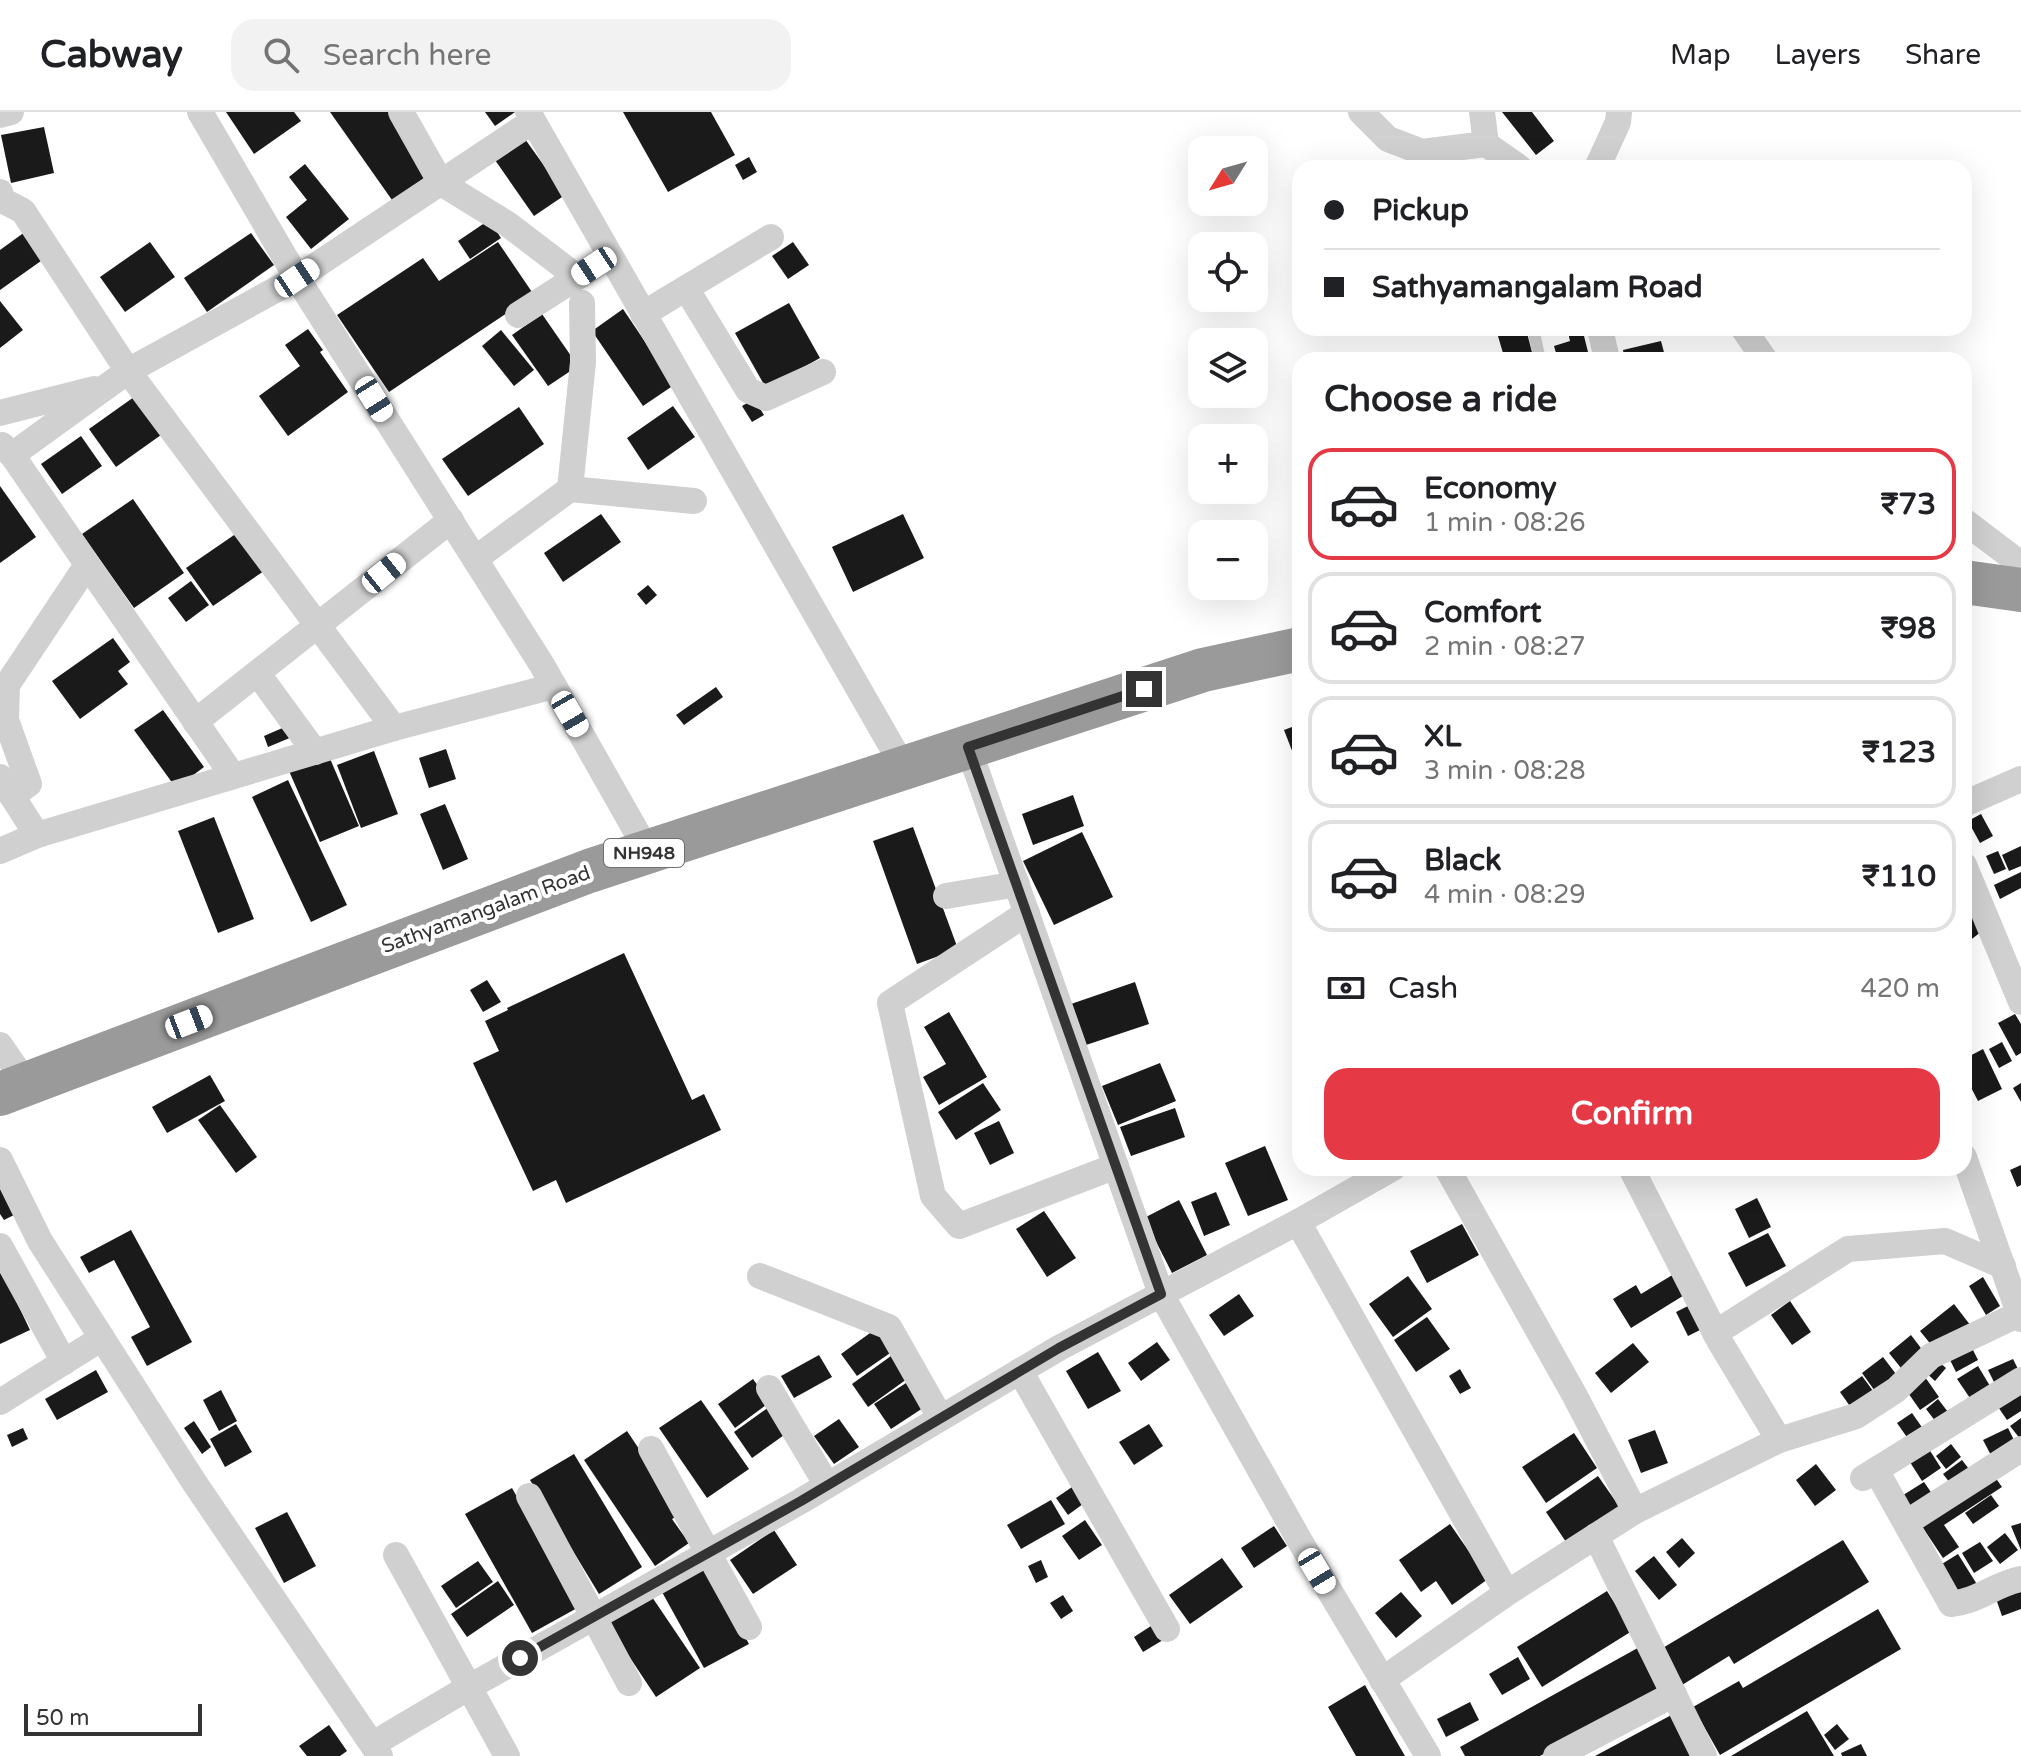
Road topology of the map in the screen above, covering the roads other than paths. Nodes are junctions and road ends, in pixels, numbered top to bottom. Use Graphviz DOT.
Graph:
graph roads {
  1 [pos="11,112"];
  2 [pos="200,112"];
  3 [pos="401,112"];
  4 [pos="1361,112"];
  5 [pos="1482,112"];
  6 [pos="1640,112"];
  7 [pos="0,115"];
  8 [pos="530,117"];
  9 [pos="1618,118"];
  10 [pos="1486,144"];
  11 [pos="1509,160"];
  12 [pos="1600,160"];
  13 [pos="441,183"];
  14 [pos="0,192"];
  15 [pos="771,237"];
  16 [pos="610,256"];
  17 [pos="577,277"];
  18 [pos="297,278"];
  19 [pos="686,288"];
  20 [pos="582,303"];
  21 [pos="643,314"];
  22 [pos="518,315"];
  23 [pos="823,372"];
  24 [pos="118,378"];
  25 [pos="0,413"];
  26 [pos="6,449"];
  27 [pos="570,489"];
  28 [pos="694,501"];
  29 [pos="451,520"];
  30 [pos="1972,527"];
  31 [pos="475,559"];
  32 [pos="2021,564"];
  33 [pos="87,565"];
  34 [pos="1972,583"];
  35 [pos="2021,590"];
  36 [pos="318,626"];
  37 [pos="1292,651"];
  38 [pos="258,674"];
  39 [pos="554,686"];
  40 [pos="195,722"];
  41 [pos="394,728"];
  42 [pos="968,747"];
  43 [pos="315,752"];
  44 [pos="904,768"];
  45 [pos="233,776"];
  46 [pos="2021,779"];
  47 [pos="6,787"];
  48 [pos="1972,800"];
  49 [pos="37,835"];
  50 [pos="0,851"];
  51 [pos="648,852"];
  52 [pos="1017,884"];
  53 [pos="1972,884"];
  54 [pos="946,896"];
  55 [pos="1027,913"];
  56 [pos="2021,1002"];
  57 [pos="0,1045"];
  58 [pos="13,1089"];
  59 [pos="0,1160"];
  60 [pos="1116,1166"];
  61 [pos="1379,1176"];
  62 [pos="1451,1176"];
  63 [pos="1635,1176"];
  64 [pos="1971,1176"];
  65 [pos="1298,1222"];
  66 [pos="0,1246"];
  67 [pos="2003,1266"];
  68 [pos="760,1276"];
  69 [pos="1161,1294"];
  70 [pos="2020,1316"];
  71 [pos="1715,1333"];
  72 [pos="102,1338"];
  73 [pos="64,1362"];
  74 [pos="1020,1371"];
  75 [pos="2021,1380"];
  76 [pos="769,1388"];
  77 [pos="0,1402"];
  78 [pos="940,1417"];
  79 [pos="1779,1440"];
  80 [pos="651,1449"];
  81 [pos="2021,1449"];
  82 [pos="827,1485"];
  83 [pos="529,1496"];
  84 [pos="1635,1511"];
  85 [pos="1906,1523"];
  86 [pos="1596,1536"];
  87 [pos="709,1552"];
  88 [pos="396,1555"];
  89 [pos="2021,1579"];
  90 [pos="1507,1593"];
  91 [pos="595,1616"];
  92 [pos="749,1627"];
  93 [pos="1167,1629"];
  94 [pos="1382,1680"];
  95 [pos="629,1683"];
  96 [pos="471,1686"];
  97 [pos="1674,1694"];
  98 [pos="376,1750"];
  99 [pos="507,1756"];
  100 [pos="1428,1756"];
  101 [pos="1556,1756"];
  102 [pos="1704,1756"];
  1 -- 7 [label="street"];
  2 -- 18 [label="street"];
  3 -- 13 [label="street"];
  4 -- 10 [label="street"];
  5 -- 10 [label="street"];
  6 -- 9 [label="street"];
  8 -- 13 [label="street"];
  8 -- 16 [label="street"];
  9 -- 12 [label="street"];
  10 -- 11 [label="street"];
  13 -- 17 [label="street"];
  13 -- 18 [label="street"];
  14 -- 24 [label="street"];
  15 -- 19 [label="street"];
  16 -- 17 [label="street"];
  16 -- 21 [label="street"];
  17 -- 22 [label="street"];
  18 -- 24 [label="street"];
  18 -- 29 [label="street"];
  19 -- 21 [label="street"];
  19 -- 23 [label="street"];
  20 -- 27 [label="street"];
  21 -- 44 [label="street"];
  24 -- 25 [label="street"];
  24 -- 26 [label="street"];
  24 -- 36 [label="street"];
  26 -- 33 [label="street"];
  27 -- 28 [label="street"];
  27 -- 31 [label="street"];
  29 -- 31 [label="street"];
  29 -- 36 [label="street"];
  30 -- 32 [label="street"];
  31 -- 39 [label="street"];
  33 -- 40 [label="street"];
  33 -- 47 [label="street"];
  34 -- 35 [label="highway"];
  36 -- 38 [label="street"];
  36 -- 41 [label="street"];
  37 -- 42 [label="highway, Sathyamangalam Road / NH948"];
  38 -- 40 [label="street"];
  38 -- 43 [label="street"];
  39 -- 41 [label="street"];
  39 -- 51 [label="street"];
  40 -- 45 [label="street"];
  41 -- 43 [label="street"];
  42 -- 44 [label="highway, Sathyamangalam Road / NH948"];
  42 -- 52 [label="street"];
  43 -- 45 [label="street"];
  44 -- 51 [label="highway, Sathyamangalam Road / NH948"];
  45 -- 49 [label="street"];
  46 -- 48 [label="street"];
  47 -- 49 [label="street"];
  49 -- 50 [label="street"];
  51 -- 58 [label="highway, Sathyamangalam Road / NH948"];
  52 -- 54 [label="street"];
  52 -- 55 [label="street"];
  53 -- 56 [label="street"];
  55 -- 60 [label="street"];
  55 -- 60 [label="street"];
  57 -- 58 [label="street"];
  59 -- 72 [label="street"];
  60 -- 69 [label="street"];
  61 -- 65 [label="street"];
  62 -- 84 [label="street"];
  63 -- 71 [label="street"];
  64 -- 67 [label="street"];
  65 -- 69 [label="street"];
  65 -- 90 [label="street"];
  66 -- 73 [label="street"];
  67 -- 70 [label="street"];
  67 -- 71 [label="street"];
  68 -- 78 [label="street"];
  69 -- 74 [label="street"];
  69 -- 94 [label="street"];
  70 -- 79 [label="street"];
  71 -- 79 [label="street"];
  72 -- 73 [label="street"];
  72 -- 98 [label="street"];
  73 -- 77 [label="street"];
  74 -- 78 [label="street"];
  74 -- 93 [label="street"];
  75 -- 85 [label="street"];
  76 -- 82 [label="street"];
  78 -- 82 [label="street"];
  79 -- 84 [label="street"];
  80 -- 87 [label="street"];
  81 -- 85 [label="street"];
  82 -- 87 [label="street"];
  83 -- 91 [label="street"];
  84 -- 86 [label="street"];
  85 -- 89 [label="street"];
  86 -- 90 [label="street"];
  86 -- 97 [label="street"];
  87 -- 91 [label="street"];
  87 -- 92 [label="street"];
  88 -- 96 [label="street"];
  90 -- 94 [label="street"];
  91 -- 95 [label="street"];
  91 -- 96 [label="street"];
  94 -- 100 [label="street"];
  96 -- 98 [label="street"];
  96 -- 99 [label="street"];
  97 -- 101 [label="street"];
  97 -- 102 [label="street"];
}
